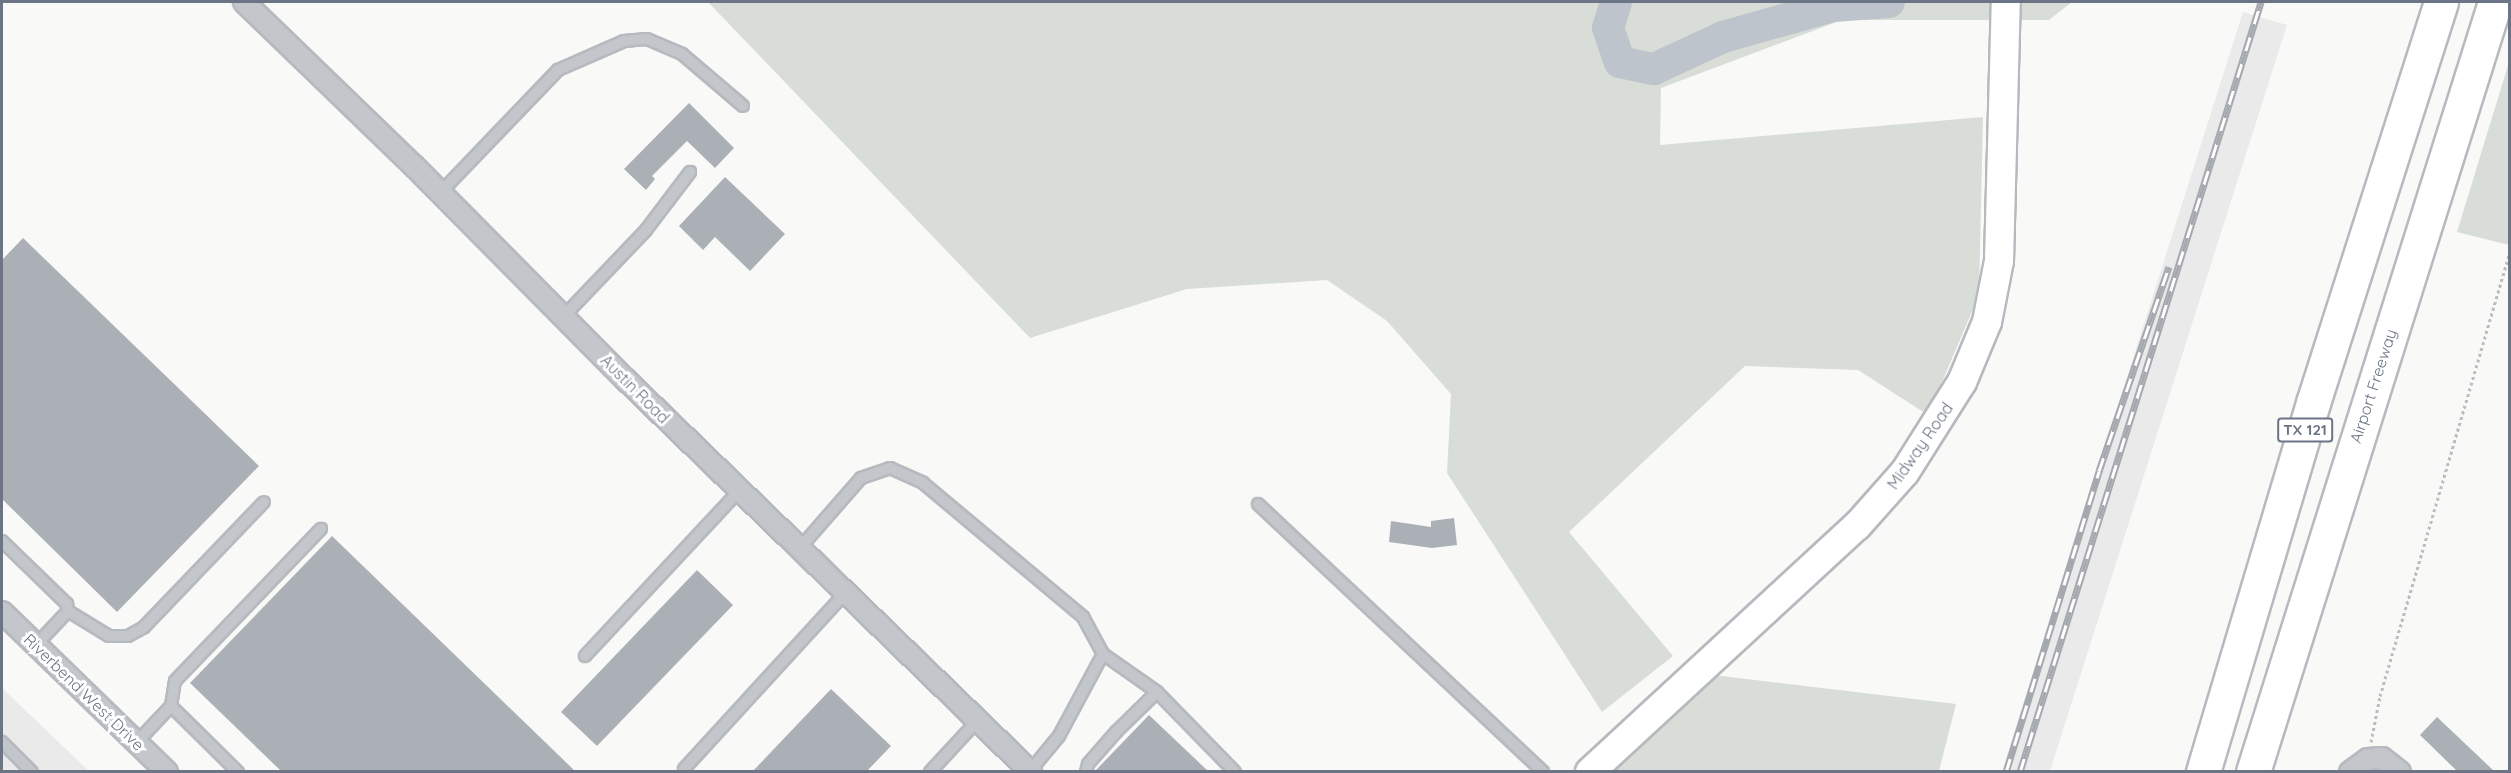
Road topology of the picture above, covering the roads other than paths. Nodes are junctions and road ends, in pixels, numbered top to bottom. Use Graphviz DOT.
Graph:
graph roads {
  1 [pos="244,2"];
  2 [pos="2006,2"];
  3 [pos="2441,2"];
  4 [pos="2495,2"];
  5 [pos="742,106"];
  6 [pos="690,172"];
  7 [pos="440,193"];
  8 [pos="563,317"];
  9 [pos="739,491"];
  10 [pos="264,502"];
  11 [pos="1258,504"];
  12 [pos="321,529"];
  13 [pos="2,541"];
  14 [pos="799,549"];
  15 [pos="845,593"];
  16 [pos="68,611"];
  17 [pos="2,612"];
  18 [pos="2297,622"];
  19 [pos="36,645"];
  20 [pos="1103,654"];
  21 [pos="585,656"];
  22 [pos="1157,692"];
  23 [pos="171,706"];
  24 [pos="977,721"];
  25 [pos="2,742"];
  26 [pos="137,742"];
  27 [pos="684,769"];
  28 [pos="32,771"];
  29 [pos="167,771"];
  30 [pos="238,771"];
  31 [pos="930,771"];
  32 [pos="1030,771"];
  33 [pos="1086,771"];
  34 [pos="1235,771"];
  35 [pos="1543,771"];
  36 [pos="1590,771"];
  37 [pos="2203,771"];
  38 [pos="2253,771"];
  39 [pos="2266,771"];
  40 [pos="2350,771"];
  41 [pos="2400,771"];
  1 -- 7 [label="street, Austin Road"];
  2 -- 36 [label="main road, Midway Road"];
  3 -- 37 [label="highway, TX 121"];
  4 -- 18 [label="highway, Airport Freeway / TX 121"];
  5 -- 7 [label="lane"];
  6 -- 8 [label="lane"];
  7 -- 8 [label="street, Austin Road"];
  8 -- 9 [label="street, Austin Road"];
  9 -- 14 [label="street, Austin Road"];
  9 -- 21 [label="lane"];
  10 -- 16 [label="lane"];
  11 -- 35 [label="lane"];
  12 -- 23 [label="lane"];
  13 -- 16 [label="lane"];
  14 -- 15 [label="street, Austin Road"];
  14 -- 20 [label="lane"];
  15 -- 24 [label="street, Austin Road"];
  15 -- 27 [label="lane"];
  16 -- 19 [label="lane"];
  17 -- 19 [label="street, Riverbend West Drive"];
  18 -- 38 [label="highway, Airport Freeway / TX 121"];
  18 -- 39 [label="highway"];
  19 -- 26 [label="street, Riverbend West Drive"];
  20 -- 22 [label="lane"];
  20 -- 32 [label="lane"];
  22 -- 33 [label="lane"];
  22 -- 34 [label="lane"];
  23 -- 26 [label="lane"];
  23 -- 30 [label="lane"];
  24 -- 31 [label="lane"];
  24 -- 32 [label="street, Austin Road"];
  25 -- 28 [label="lane"];
  26 -- 29 [label="street, Riverbend West Drive"];
  40 -- 41 [label="street"];
}
